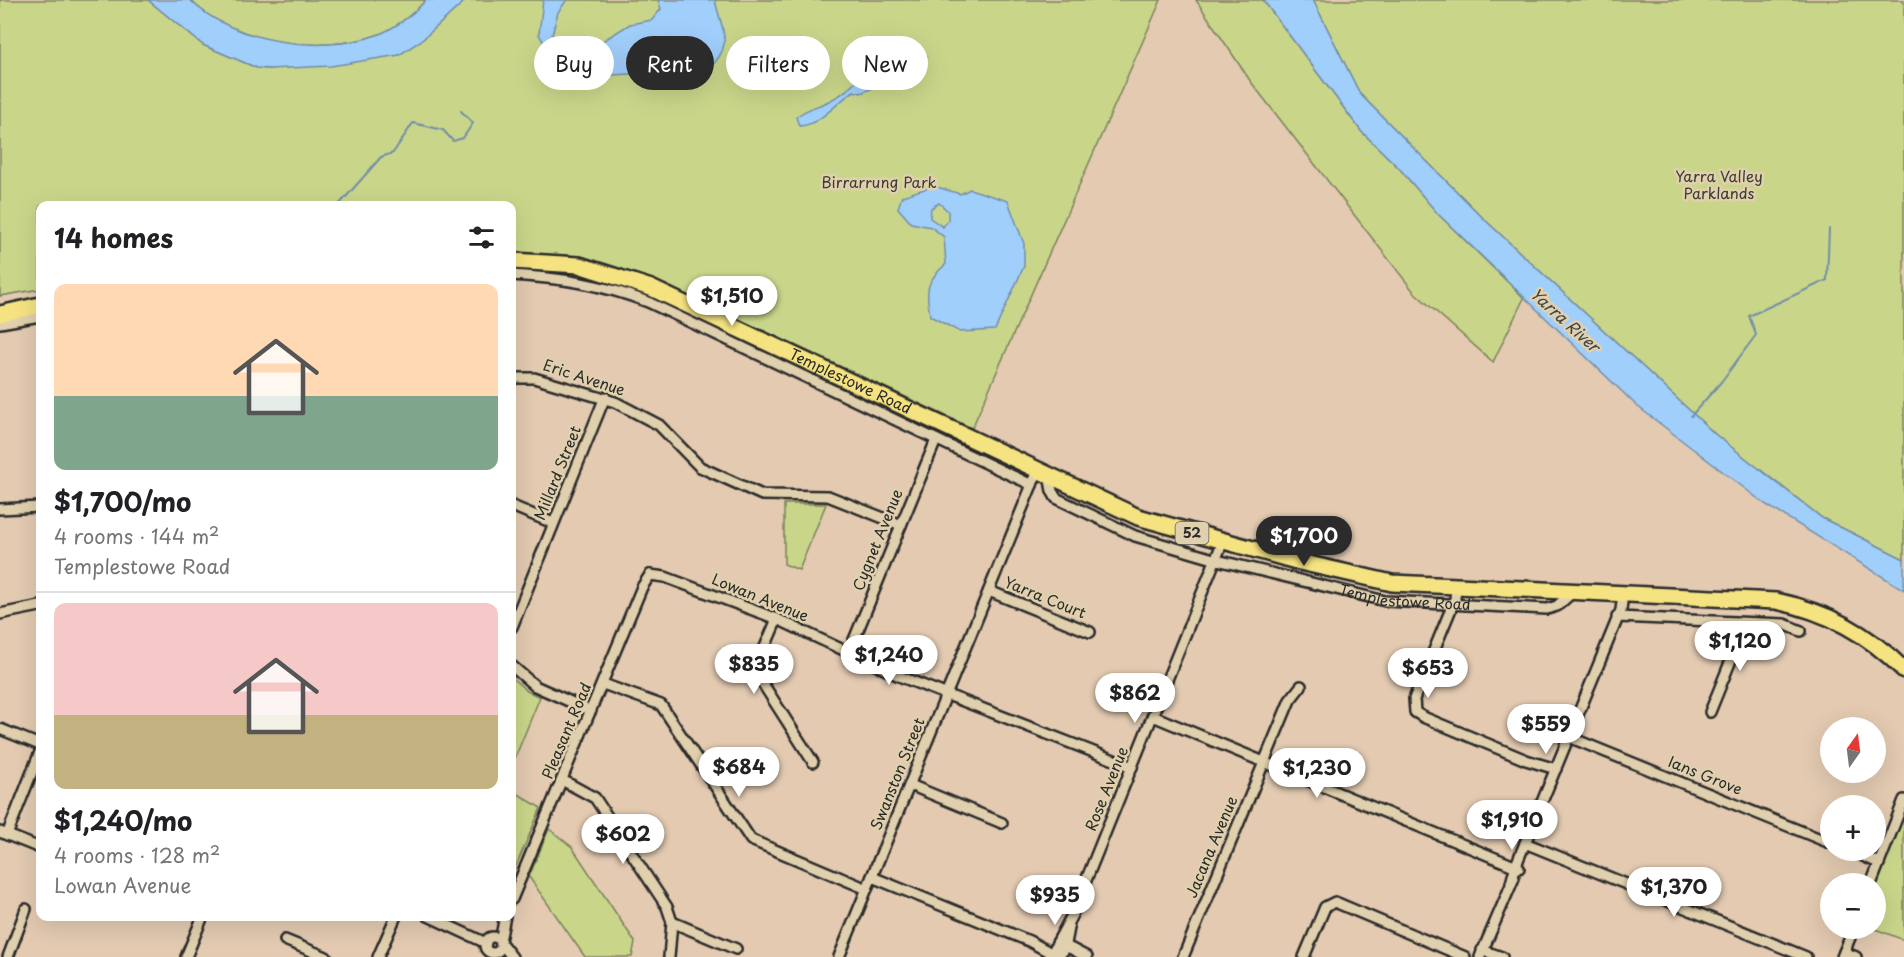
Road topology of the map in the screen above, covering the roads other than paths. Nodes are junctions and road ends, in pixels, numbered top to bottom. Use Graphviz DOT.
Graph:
graph roads {
  1 [pos="516,261"];
  2 [pos="516,275"];
  3 [pos="36,298"];
  4 [pos="0,305"];
  5 [pos="36,306"];
  6 [pos="0,314"];
  7 [pos="36,317"];
  8 [pos="0,323"];
  9 [pos="516,378"];
  10 [pos="605,398"];
  11 [pos="936,440"];
  12 [pos="1044,473"];
  13 [pos="1032,485"];
  14 [pos="36,508"];
  15 [pos="516,508"];
  16 [pos="25,509"];
  17 [pos="0,510"];
  18 [pos="0,517"];
  19 [pos="553,523"];
  20 [pos="901,525"];
  21 [pos="1223,541"];
  22 [pos="1217,560"];
  23 [pos="649,571"];
  24 [pos="1456,587"];
  25 [pos="989,591"];
  26 [pos="1573,592"];
  27 [pos="1619,594"];
  28 [pos="1453,604"];
  29 [pos="36,607"];
  30 [pos="0,614"];
  31 [pos="516,617"];
  32 [pos="1617,617"];
  33 [pos="777,619"];
  34 [pos="1746,623"];
  35 [pos="1801,631"];
  36 [pos="1090,632"];
  37 [pos="849,652"];
  38 [pos="516,670"];
  39 [pos="1904,670"];
  40 [pos="604,681"];
  41 [pos="1301,686"];
  42 [pos="947,694"];
  43 [pos="592,709"];
  44 [pos="1710,712"];
  45 [pos="1153,716"];
  46 [pos="0,729"];
  47 [pos="1569,737"];
  48 [pos="36,743"];
  49 [pos="36,761"];
  50 [pos="813,762"];
  51 [pos="1264,762"];
  52 [pos="1132,767"];
  53 [pos="1555,772"];
  54 [pos="562,780"];
  55 [pos="910,785"];
  56 [pos="1904,800"];
  57 [pos="1002,823"];
  58 [pos="4,833"];
  59 [pos="1820,839"];
  60 [pos="1528,844"];
  61 [pos="36,846"];
  62 [pos="1874,861"];
  63 [pos="1879,863"];
  64 [pos="1517,867"];
  65 [pos="1875,873"];
  66 [pos="872,877"];
  67 [pos="516,889"];
  68 [pos="867,889"];
  69 [pos="26,909"];
  70 [pos="201,921"];
  71 [pos="394,921"];
  72 [pos="440,921"];
  73 [pos="502,921"];
  74 [pos="672,922"];
  75 [pos="1849,939"];
  76 [pos="285,940"];
  77 [pos="492,947"];
  78 [pos="736,949"];
  79 [pos="1058,951"];
  80 [pos="1455,951"];
  81 [pos="1484,954"];
  82 [pos="1843,954"];
  83 [pos="8,957"];
  84 [pos="186,957"];
  85 [pos="326,957"];
  86 [pos="378,957"];
  87 [pos="506,957"];
  88 [pos="512,957"];
  89 [pos="669,957"];
  90 [pos="839,957"];
  91 [pos="1086,957"];
  92 [pos="1183,957"];
  93 [pos="1304,957"];
  94 [pos="1465,957"];
  95 [pos="1502,957"];
  96 [pos="1806,957"];
  97 [pos="1856,957"];
  1 -- 12 [label="main road, Templestowe Road / 52"];
  2 -- 11 [label="street, Templestowe Road"];
  3 -- 4 [label="main road"];
  5 -- 6 [label="main road"];
  7 -- 8 [label="street"];
  9 -- 10 [label="street, Eric Avenue"];
  10 -- 19 [label="street, Millard Street"];
  10 -- 20 [label="street, Eric Avenue"];
  11 -- 13 [label="street, Templestowe Road"];
  11 -- 20 [label="street, Cygnet Avenue"];
  12 -- 13 [label="street, Swanston Street"];
  12 -- 21 [label="main road, Templestowe Road / 52"];
  12 -- 22 [label="street, Templestowe Road"];
  13 -- 25 [label="street, Swanston Street"];
  14 -- 16 [label="street"];
  15 -- 19 [label="street"];
  16 -- 17 [label="street"];
  16 -- 18 [label="street"];
  17 -- 18 [label="street"];
  19 -- 31 [label="street, Millard Street"];
  20 -- 37 [label="street, Cygnet Avenue"];
  21 -- 22 [label="street, Rose Avenue"];
  21 -- 24 [label="main road, Templestowe Road / 52"];
  22 -- 28 [label="street, Templestowe Road"];
  22 -- 45 [label="street, Rose Avenue"];
  23 -- 33 [label="street, Lowan Avenue"];
  23 -- 40 [label="street, Pleasant Road"];
  24 -- 26 [label="main road, Templestowe Road / 52"];
  24 -- 28 [label="street"];
  25 -- 36 [label="street, Yarra Court"];
  25 -- 42 [label="street, Swanston Street"];
  26 -- 27 [label="main road, Templestowe Road / 52"];
  26 -- 28 [label="street, Templestowe Road"];
  27 -- 32 [label="street"];
  27 -- 39 [label="main road, Templestowe Road / 52"];
  28 -- 53 [label="street"];
  29 -- 30 [label="street"];
  32 -- 34 [label="street"];
  32 -- 47 [label="street"];
  33 -- 37 [label="street, Lowan Avenue"];
  33 -- 50 [label="street"];
  34 -- 35 [label="street"];
  34 -- 44 [label="street"];
  37 -- 42 [label="street, Lowan Avenue"];
  38 -- 43 [label="street"];
  40 -- 43 [label="street, Pleasant Road"];
  40 -- 68 [label="street"];
  41 -- 51 [label="street, Jacana Avenue"];
  42 -- 52 [label="street, Lowan Avenue"];
  42 -- 55 [label="street, Swanston Street"];
  43 -- 54 [label="street, Pleasant Road"];
  45 -- 51 [label="street"];
  45 -- 52 [label="street, Rose Avenue"];
  46 -- 48 [label="street"];
  47 -- 53 [label="street"];
  47 -- 59 [label="street, Ians Grove"];
  49 -- 58 [label="street"];
  51 -- 64 [label="street"];
  51 -- 92 [label="street, Jacana Avenue"];
  52 -- 79 [label="street, Rose Avenue"];
  53 -- 60 [label="street"];
  54 -- 67 [label="street, Pleasant Road"];
  54 -- 74 [label="street"];
  55 -- 57 [label="street"];
  55 -- 66 [label="street, Swanston Street"];
  56 -- 63 [label="street"];
  58 -- 61 [label="street"];
  60 -- 64 [label="street"];
  60 -- 96 [label="street"];
  62 -- 63 [label="street"];
  63 -- 65 [label="street"];
  64 -- 81 [label="street"];
  66 -- 68 [label="street, Swanston Street"];
  66 -- 79 [label="street"];
  68 -- 90 [label="street, Swanston Street"];
  69 -- 83 [label="street"];
  70 -- 84 [label="street"];
  71 -- 86 [label="street"];
  72 -- 77 [label="street"];
  73 -- 77 [label="street"];
  74 -- 78 [label="street"];
  74 -- 89 [label="street"];
  75 -- 82 [label="street"];
  76 -- 85 [label="street"];
  77 -- 87 [label="street"];
  77 -- 88 [label="street"];
  79 -- 91 [label="street"];
  80 -- 81 [label="street"];
  80 -- 93 [label="street"];
  80 -- 94 [label="street"];
  81 -- 95 [label="street"];
  82 -- 97 [label="street"];
}
